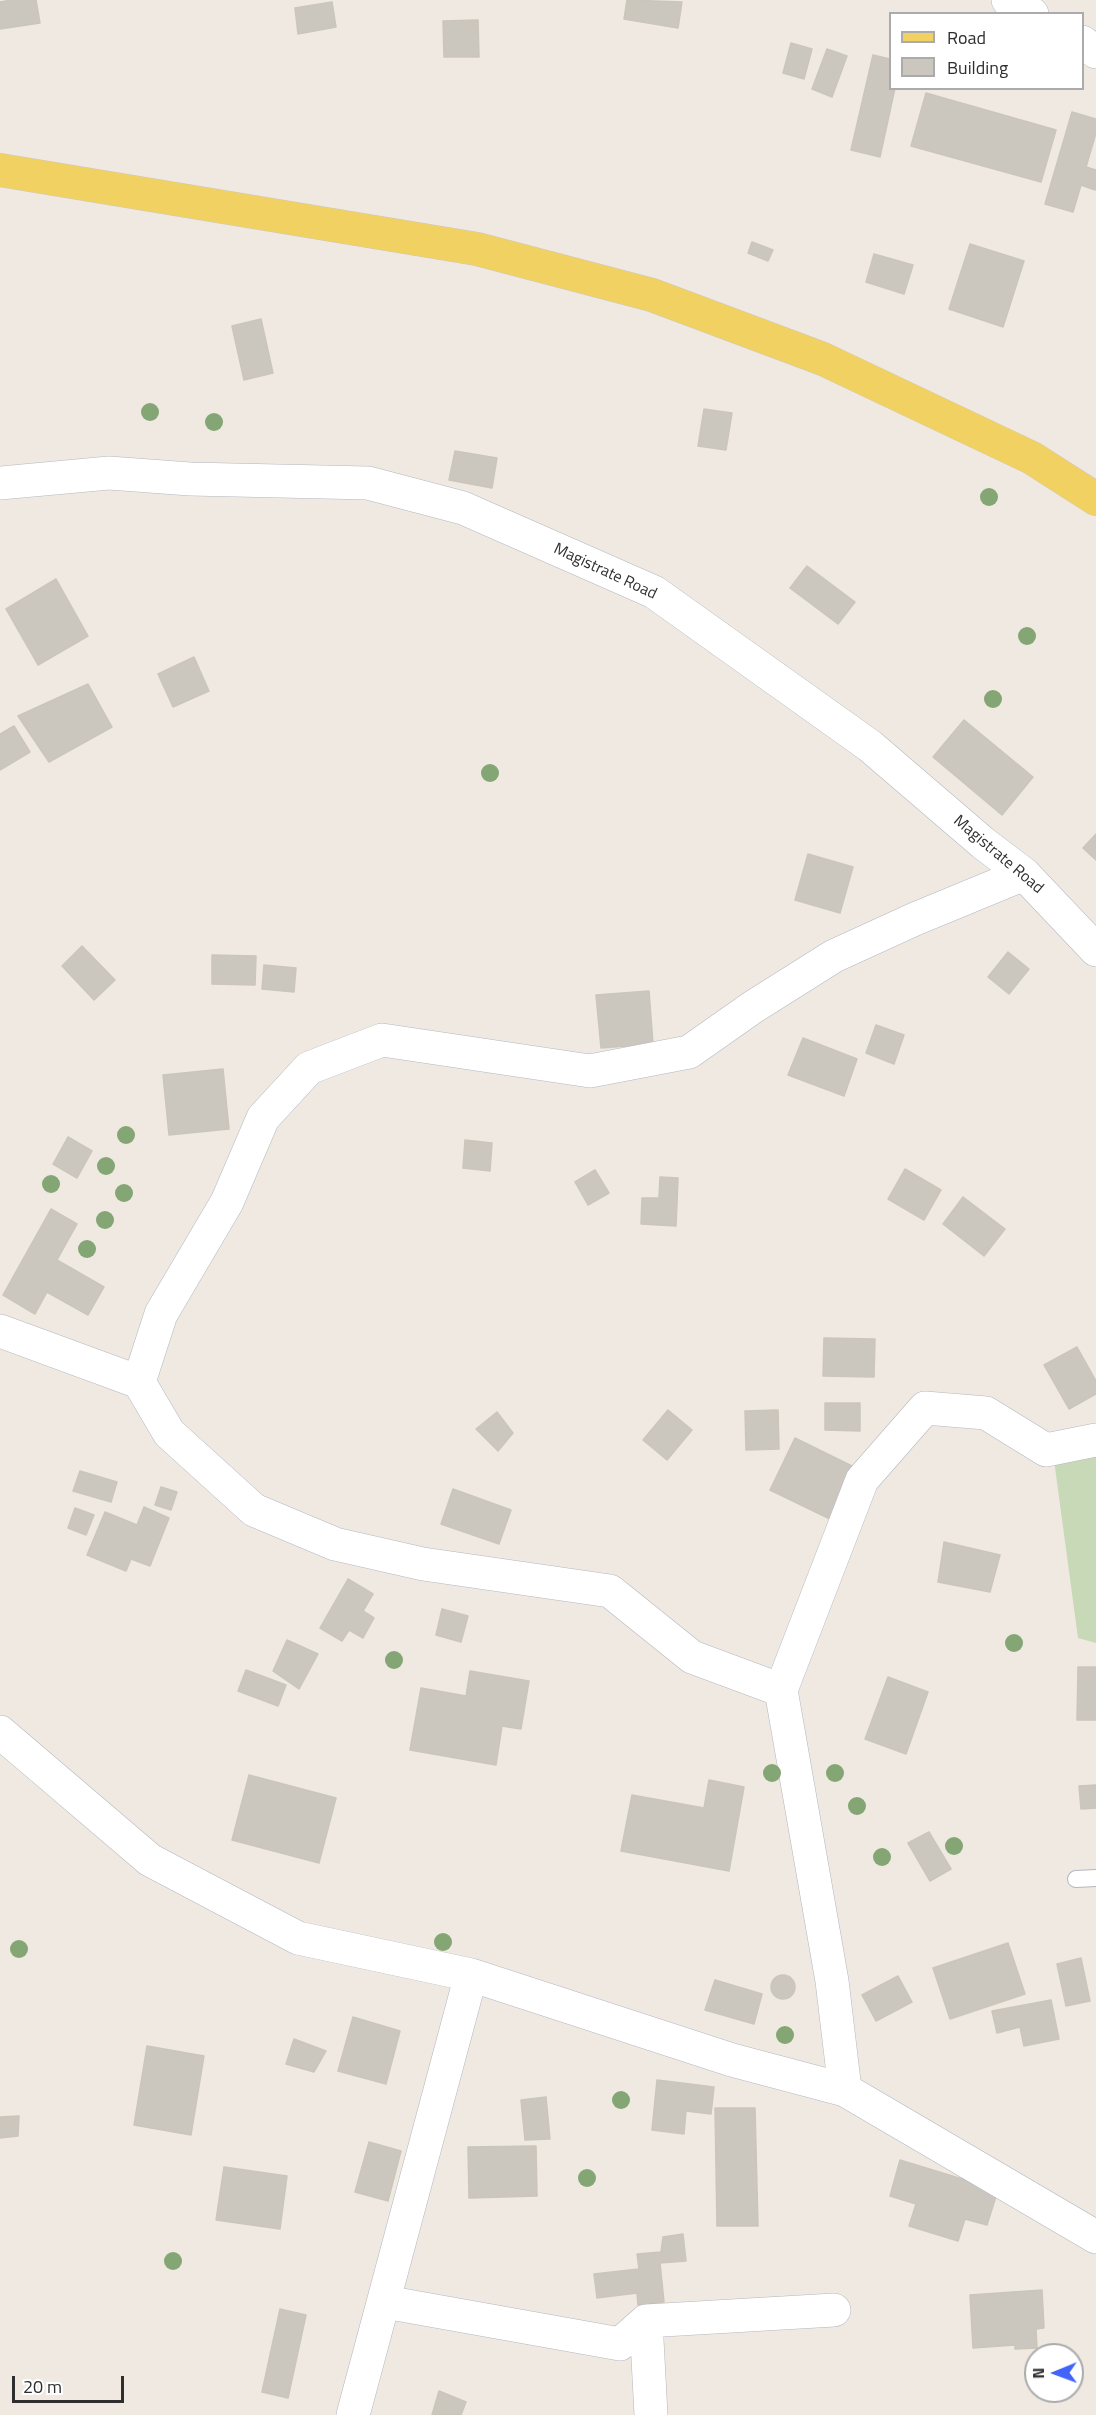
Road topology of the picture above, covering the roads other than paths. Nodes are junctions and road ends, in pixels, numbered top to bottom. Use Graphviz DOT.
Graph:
graph roads {
  1 [pos="1008,0"];
  2 [pos="1029,12"];
  3 [pos="1084,43"];
  4 [pos="1096,52"];
  5 [pos="0,170"];
  6 [pos="0,483"];
  7 [pos="1096,499"];
  8 [pos="1024,874"];
  9 [pos="1096,950"];
  10 [pos="0,1331"];
  11 [pos="139,1382"];
  12 [pos="1096,1440"];
  13 [pos="781,1690"];
  14 [pos="0,1732"];
  15 [pos="1096,1878"];
  16 [pos="1076,1879"];
  17 [pos="471,1975"];
  18 [pos="845,2090"];
  19 [pos="1096,2237"];
  20 [pos="384,2302"];
  21 [pos="834,2310"];
  22 [pos="646,2321"];
  23 [pos="353,2415"];
  24 [pos="651,2415"];
  1 -- 2 [label="street"];
  3 -- 4 [label="street"];
  5 -- 7 [label="main road"];
  6 -- 8 [label="street, Magistrate Road"];
  8 -- 9 [label="street, Magistrate Road"];
  8 -- 11 [label="street"];
  10 -- 11 [label="street"];
  11 -- 13 [label="street"];
  12 -- 13 [label="street"];
  13 -- 18 [label="street"];
  14 -- 17 [label="street"];
  15 -- 16 [label="lane"];
  17 -- 18 [label="street"];
  17 -- 20 [label="street"];
  18 -- 19 [label="street"];
  20 -- 22 [label="street"];
  20 -- 23 [label="street"];
  21 -- 22 [label="street"];
  22 -- 24 [label="street"];
}
